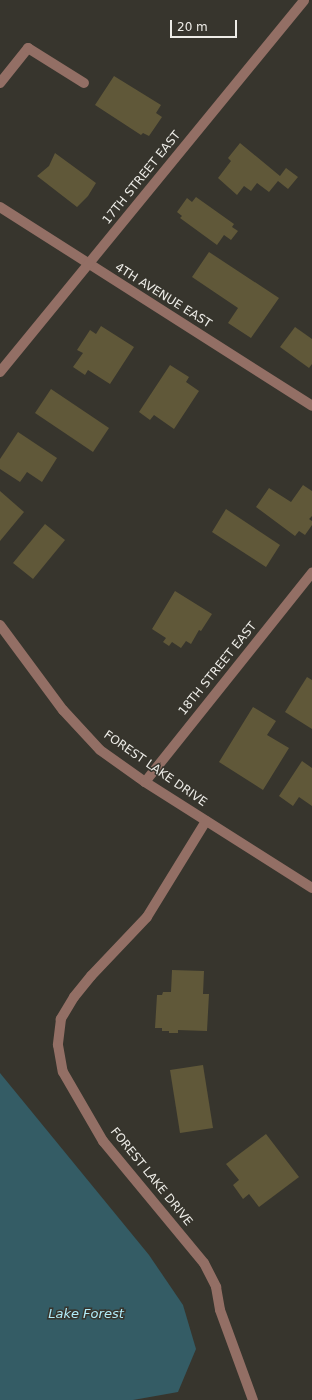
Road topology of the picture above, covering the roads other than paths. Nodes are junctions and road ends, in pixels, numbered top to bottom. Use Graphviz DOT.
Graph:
graph roads {
  1 [pos="304,0"];
  2 [pos="0,83"];
  3 [pos="84,83"];
  4 [pos="0,207"];
  5 [pos="88,264"];
  6 [pos="0,372"];
  7 [pos="312,406"];
  8 [pos="312,573"];
  9 [pos="0,625"];
  10 [pos="145,782"];
  11 [pos="206,821"];
  12 [pos="312,888"];
  13 [pos="253,1400"];
  1 -- 5 [label="street, 17TH STREET EAST"];
  2 -- 3 [label="street"];
  4 -- 5 [label="street, 4TH AVENUE EAST"];
  5 -- 6 [label="street, 17TH STREET EAST"];
  5 -- 7 [label="street, 4TH AVENUE EAST"];
  8 -- 10 [label="street, 18TH STREET EAST"];
  9 -- 10 [label="street, FOREST LAKE DRIVE"];
  10 -- 11 [label="street, FOREST LAKE DRIVE"];
  11 -- 12 [label="street, FOREST LAKE DRIVE"];
  11 -- 13 [label="street, FOREST LAKE DRIVE"];
}
